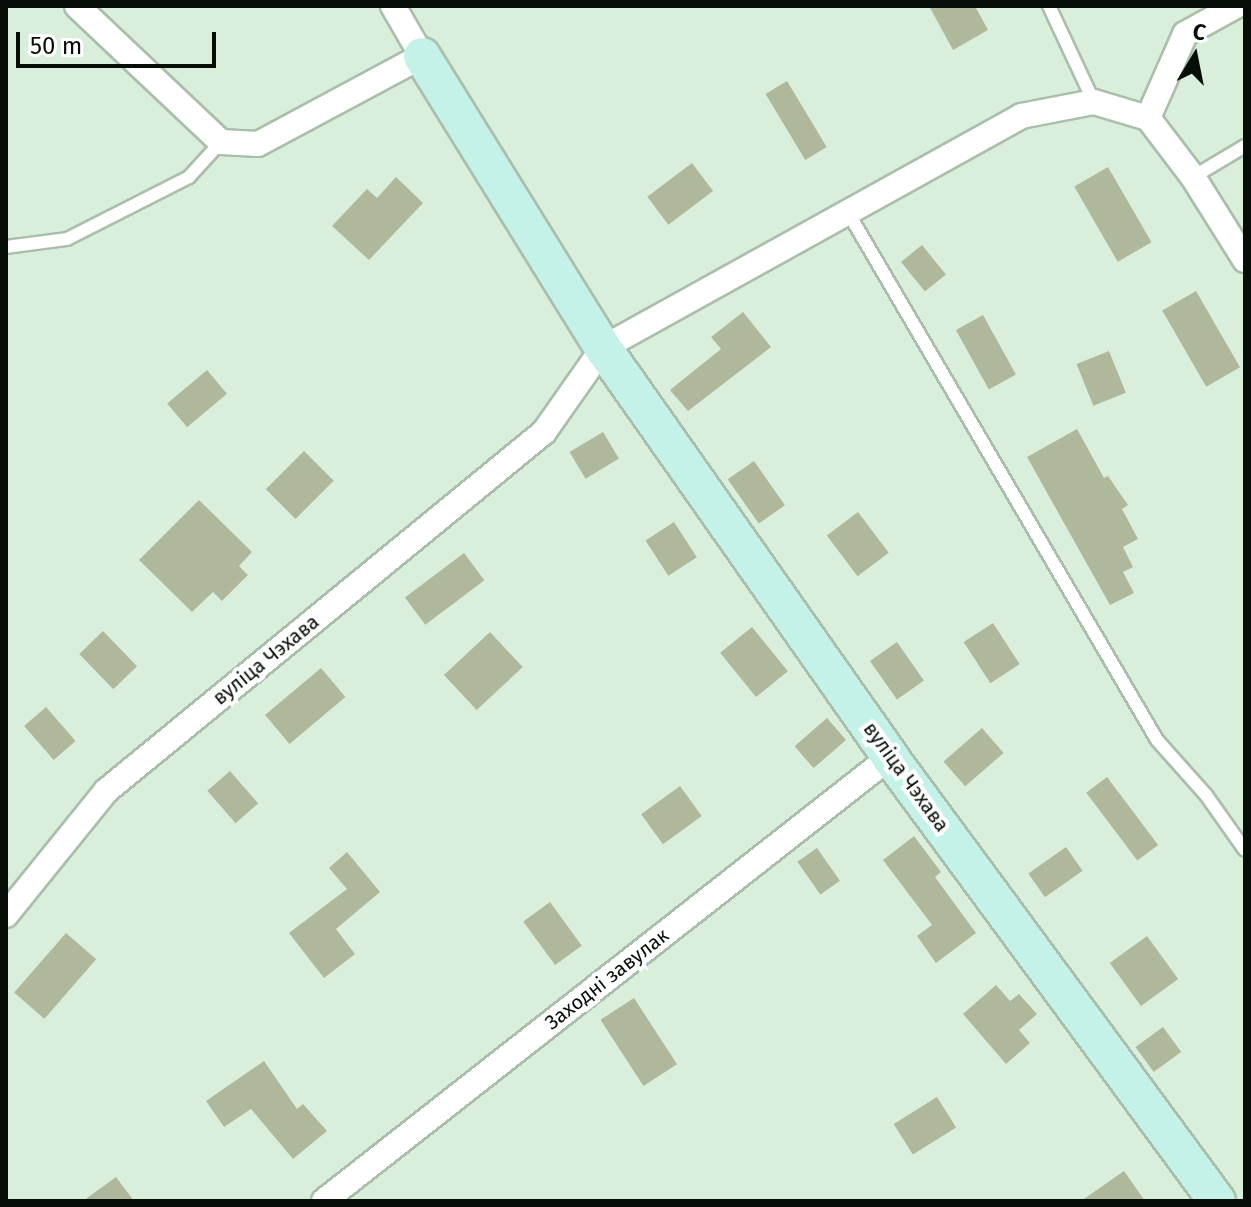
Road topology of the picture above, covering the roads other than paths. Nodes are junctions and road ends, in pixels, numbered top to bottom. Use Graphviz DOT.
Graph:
graph roads {
  1 [pos="77,6"];
  2 [pos="393,6"];
  3 [pos="1049,6"];
  4 [pos="1236,6"];
  5 [pos="422,56"];
  6 [pos="1094,102"];
  7 [pos="1148,118"];
  8 [pos="221,142"];
  9 [pos="1245,146"];
  10 [pos="1193,177"];
  11 [pos="846,209"];
  12 [pos="6,247"];
  13 [pos="1245,260"];
  14 [pos="603,348"];
  15 [pos="890,757"];
  16 [pos="1245,850"];
  17 [pos="6,915"];
  18 [pos="324,1201"];
  19 [pos="1217,1201"];
  1 -- 8 [label="street"];
  2 -- 5 [label="street"];
  3 -- 6 [label="lane"];
  4 -- 7 [label="street"];
  5 -- 8 [label="street"];
  5 -- 14 [label="street, вуліца Чэхава"];
  6 -- 7 [label="street, вуліца Чэхава"];
  6 -- 11 [label="street, вуліца Чэхава"];
  7 -- 10 [label="street"];
  8 -- 12 [label="lane"];
  9 -- 10 [label="lane"];
  10 -- 13 [label="street"];
  11 -- 14 [label="street, вуліца Чэхава"];
  11 -- 16 [label="lane"];
  14 -- 15 [label="street, вуліца Чэхава"];
  14 -- 17 [label="street, вуліца Чэхава"];
  15 -- 18 [label="street, Заходні завулак"];
  15 -- 19 [label="street, вуліца Чэхава"];
}
